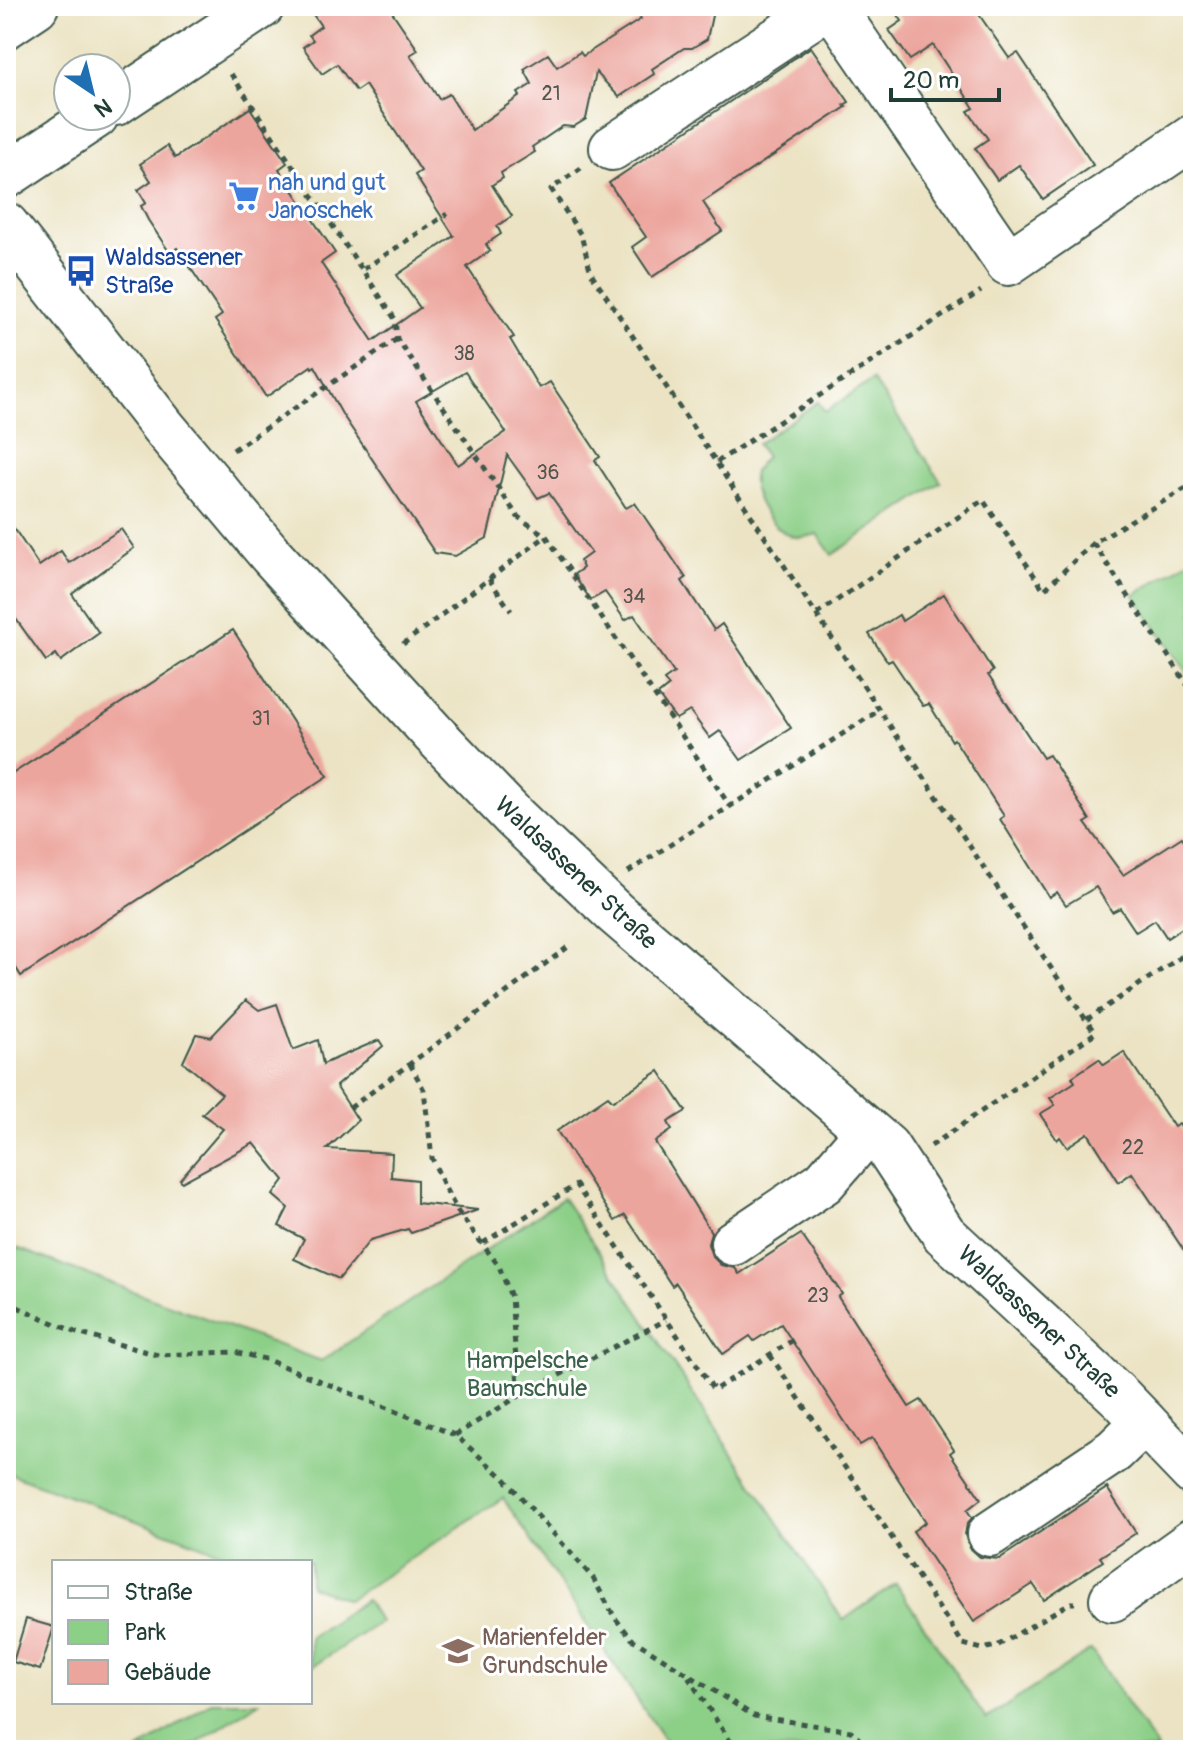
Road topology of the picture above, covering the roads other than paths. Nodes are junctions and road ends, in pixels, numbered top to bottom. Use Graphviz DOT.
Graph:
graph roads {
  1 [pos="36,6"];
  2 [pos="262,6"];
  3 [pos="830,6"];
  4 [pos="6,26"];
  5 [pos="132,92"];
  6 [pos="72,132"];
  7 [pos="1193,137"];
  8 [pos="612,148"];
  9 [pos="6,176"];
  10 [pos="6,225"];
  11 [pos="868,1131"];
  12 [pos="733,1243"];
  13 [pos="1144,1422"];
  14 [pos="1193,1473"];
  15 [pos="990,1534"];
  16 [pos="1193,1541"];
  17 [pos="1112,1599"];
  1 -- 4 [label="street"];
  2 -- 5 [label="street"];
  3 -- 7 [label="street"];
  3 -- 8 [label="street"];
  6 -- 9 [label="street"];
  10 -- 11 [label="street, Waldsassener Straße"];
  11 -- 12 [label="street"];
  11 -- 13 [label="street, Waldsassener Straße"];
  13 -- 14 [label="street, Waldsassener Straße"];
  13 -- 15 [label="street"];
  16 -- 17 [label="street"];
}
